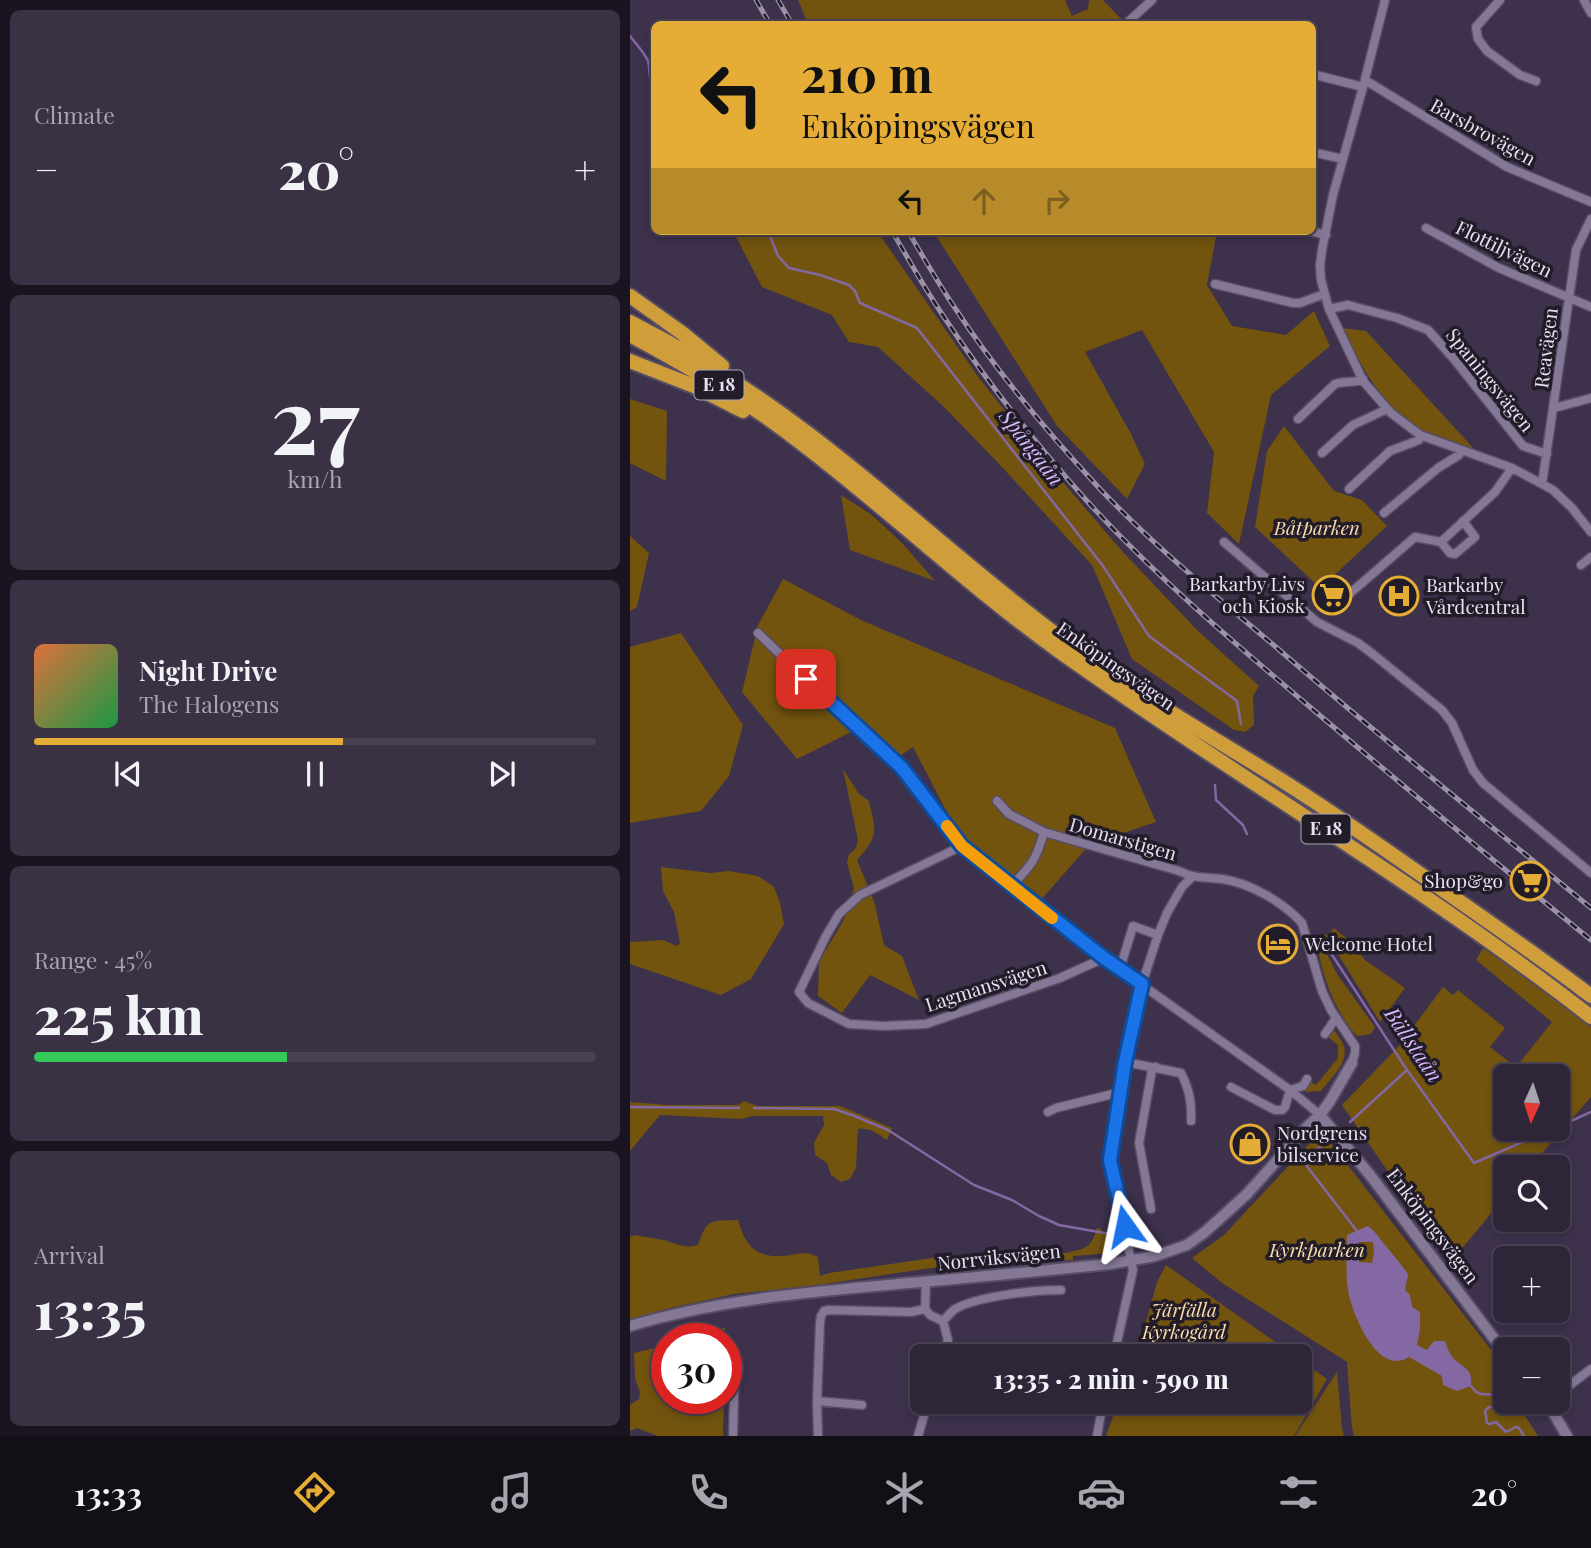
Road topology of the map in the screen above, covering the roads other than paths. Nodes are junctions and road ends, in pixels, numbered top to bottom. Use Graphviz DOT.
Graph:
graph roads {
  1 [pos="1152,0"];
  2 [pos="1385,0"];
  3 [pos="1500,0"];
  4 [pos="1584,0"];
  5 [pos="1591,13"];
  6 [pos="1129,21"];
  7 [pos="1316,75"];
  8 [pos="1536,81"];
  9 [pos="1364,83"];
  10 [pos="1316,153"];
  11 [pos="1343,159"];
  12 [pos="1591,202"];
  13 [pos="1591,219"];
  14 [pos="1426,228"];
  15 [pos="1316,232"];
  16 [pos="1326,235"];
  17 [pos="1215,284"];
  18 [pos="1324,293"];
  19 [pos="630,296"];
  20 [pos="1568,298"];
  21 [pos="1591,307"];
  22 [pos="1329,309"];
  23 [pos="630,322"];
  24 [pos="630,335"];
  25 [pos="630,361"];
  26 [pos="1363,379"];
  27 [pos="1591,398"];
  28 [pos="769,404"];
  29 [pos="1554,408"];
  30 [pos="1387,409"];
  31 [pos="1298,419"];
  32 [pos="1420,435"];
  33 [pos="803,443"];
  34 [pos="1462,450"];
  35 [pos="1322,453"];
  36 [pos="1547,454"];
  37 [pos="1512,468"];
  38 [pos="1542,484"];
  39 [pos="1349,489"];
  40 [pos="1384,513"];
  41 [pos="1463,520"];
  42 [pos="1591,532"];
  43 [pos="1224,542"];
  44 [pos="1441,542"];
  45 [pos="1591,557"];
  46 [pos="1581,565"];
  47 [pos="1340,603"];
  48 [pos="758,633"];
  49 [pos="997,801"];
  50 [pos="1044,832"];
  51 [pos="962,846"];
  52 [pos="1591,873"];
  53 [pos="1192,877"];
  54 [pos="1011,886"];
  55 [pos="1158,935"];
  56 [pos="1104,958"];
  57 [pos="1120,969"];
  58 [pos="1142,984"];
  59 [pos="1591,996"];
  60 [pos="1591,1017"];
  61 [pos="1336,1018"];
  62 [pos="1325,1034"];
  63 [pos="1125,1062"];
  64 [pos="1352,1063"];
  65 [pos="1156,1067"];
  66 [pos="1307,1079"];
  67 [pos="1231,1087"];
  68 [pos="1290,1090"];
  69 [pos="1121,1092"];
  70 [pos="1048,1112"];
  71 [pos="1320,1115"];
  72 [pos="1191,1121"];
  73 [pos="1152,1209"];
  74 [pos="1132,1261"];
  75 [pos="926,1282"];
  76 [pos="1061,1290"];
  77 [pos="925,1309"];
  78 [pos="943,1321"];
  79 [pos="630,1326"];
  80 [pos="1493,1337"];
  81 [pos="947,1344"];
  82 [pos="1117,1344"];
  83 [pos="1591,1369"];
  84 [pos="1570,1385"];
  85 [pos="817,1401"];
  86 [pos="862,1405"];
  87 [pos="734,1414"];
  88 [pos="924,1414"];
  89 [pos="1101,1414"];
  90 [pos="1554,1414"];
  91 [pos="733,1436"];
  92 [pos="818,1436"];
  93 [pos="918,1436"];
  94 [pos="1097,1436"];
  95 [pos="1567,1436"];
  1 -- 6 [label="street"];
  2 -- 9 [label="street"];
  3 -- 8 [label="street"];
  4 -- 5 [label="street"];
  7 -- 9 [label="street, Barsbrovägen"];
  9 -- 11 [label="street"];
  9 -- 12 [label="street, Barsbrovägen"];
  10 -- 11 [label="street"];
  11 -- 16 [label="street"];
  13 -- 20 [label="street, Reavägen"];
  14 -- 20 [label="street, Flottiljvägen"];
  15 -- 16 [label="street"];
  16 -- 18 [label="street"];
  17 -- 18 [label="street"];
  18 -- 22 [label="street"];
  19 -- 28 [label="highway"];
  20 -- 21 [label="street, Flottiljvägen"];
  20 -- 29 [label="street, Reavägen"];
  22 -- 26 [label="street"];
  22 -- 36 [label="street, Spaningsvägen"];
  23 -- 28 [label="highway, Enköpingsvägen / E 18"];
  24 -- 33 [label="highway, Enköpingsvägen / E 18"];
  25 -- 33 [label="highway"];
  26 -- 30 [label="street"];
  26 -- 31 [label="street"];
  27 -- 29 [label="street"];
  28 -- 59 [label="highway, Enköpingsvägen / E 18"];
  29 -- 36 [label="street, Reavägen"];
  30 -- 32 [label="street"];
  30 -- 35 [label="street"];
  32 -- 34 [label="street"];
  32 -- 39 [label="street"];
  33 -- 60 [label="highway, Enköpingsvägen / E 18"];
  34 -- 37 [label="street"];
  34 -- 40 [label="street"];
  36 -- 38 [label="street, Reavägen"];
  37 -- 38 [label="street"];
  37 -- 41 [label="street"];
  38 -- 42 [label="street"];
  41 -- 44 [label="street"];
  41 -- 44 [label="street"];
  43 -- 52 [label="street"];
  44 -- 47 [label="street"];
  45 -- 46 [label="street"];
  48 -- 51 [label="street, Enköpingsvägen"];
  49 -- 50 [label="street, Domarstigen"];
  50 -- 53 [label="street, Domarstigen"];
  50 -- 54 [label="street, Domarstigen"];
  51 -- 54 [label="street, Enköpingsvägen"];
  51 -- 56 [label="street, Lagmansvägen"];
  53 -- 55 [label="street"];
  53 -- 61 [label="street, Domarstigen"];
  54 -- 56 [label="street, Enköpingsvägen"];
  55 -- 57 [label="street"];
  55 -- 58 [label="street"];
  56 -- 57 [label="street, Enköpingsvägen"];
  57 -- 58 [label="street, Enköpingsvägen"];
  58 -- 63 [label="street"];
  58 -- 68 [label="street, Enköpingsvägen"];
  61 -- 62 [label="street"];
  61 -- 64 [label="street, Domarstigen"];
  63 -- 65 [label="street"];
  63 -- 69 [label="street"];
  64 -- 71 [label="street, Norrviksvägen"];
  65 -- 72 [label="street"];
  65 -- 73 [label="street"];
  66 -- 68 [label="street"];
  67 -- 68 [label="street"];
  68 -- 71 [label="street, Enköpingsvägen"];
  69 -- 70 [label="street"];
  69 -- 74 [label="street"];
  71 -- 74 [label="street, Norrviksvägen"];
  71 -- 80 [label="street, Enköpingsvägen"];
  74 -- 75 [label="street, Norrviksvägen"];
  74 -- 82 [label="street"];
  75 -- 77 [label="street"];
  75 -- 79 [label="street, Norrviksvägen"];
  76 -- 78 [label="street"];
  77 -- 78 [label="street"];
  77 -- 85 [label="street"];
  78 -- 81 [label="street"];
  83 -- 84 [label="street"];
  85 -- 86 [label="street"];
  85 -- 92 [label="street"];
  87 -- 91 [label="street"];
  88 -- 93 [label="street"];
  89 -- 94 [label="street"];
  90 -- 95 [label="street"];
}
